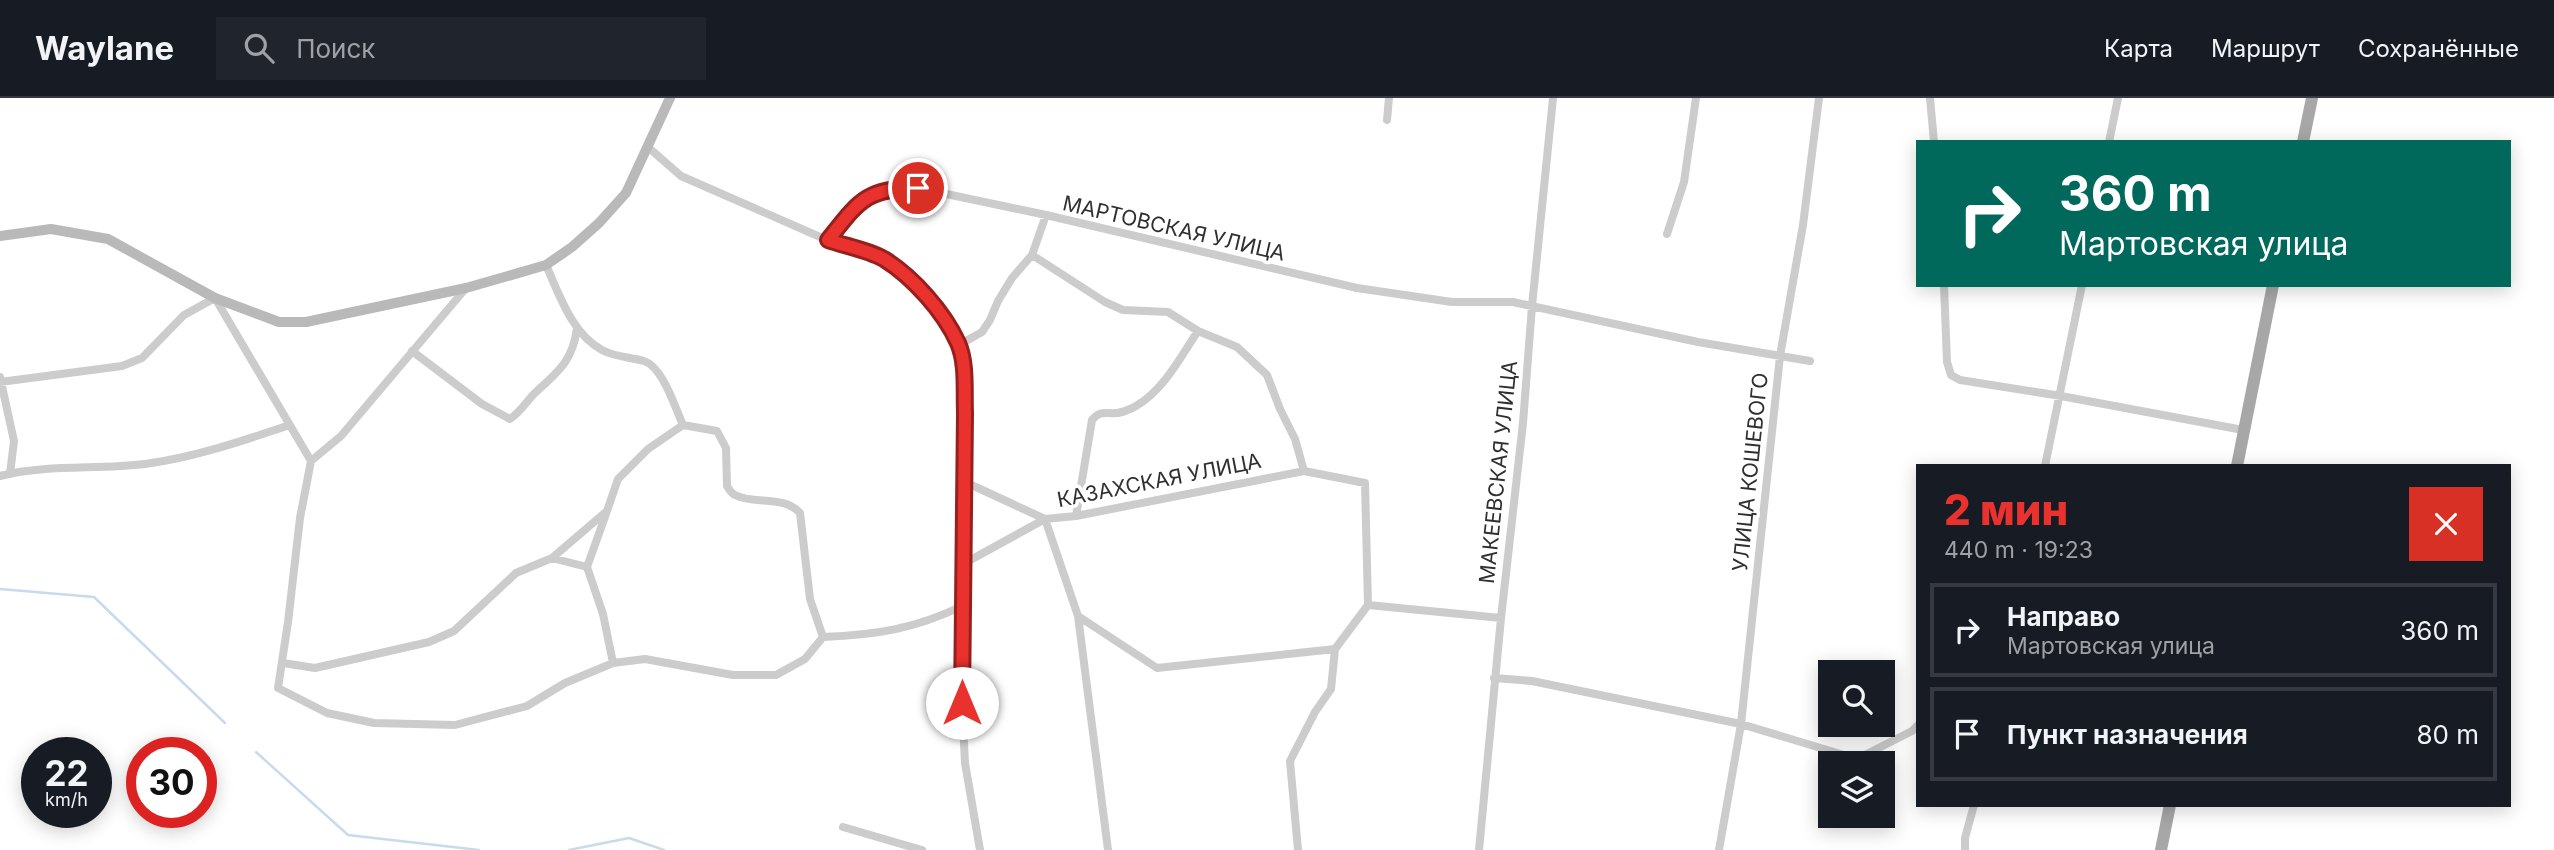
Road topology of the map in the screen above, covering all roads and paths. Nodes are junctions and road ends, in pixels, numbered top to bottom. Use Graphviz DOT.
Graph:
graph roads {
  1 [pos="670,98"];
  2 [pos="1389,98"];
  3 [pos="1553,98"];
  4 [pos="1696,98"];
  5 [pos="1819,98"];
  6 [pos="1930,98"];
  7 [pos="2118,98"];
  8 [pos="2312,98"];
  9 [pos="1387,120"];
  10 [pos="1934,140"];
  11 [pos="2109,140"];
  12 [pos="2303,140"];
  13 [pos="649,148"];
  14 [pos="1046,215"];
  15 [pos="1667,234"];
  16 [pos="0,236"];
  17 [pos="828,240"];
  18 [pos="1032,255"];
  19 [pos="546,265"];
  20 [pos="1944,287"];
  21 [pos="2082,287"];
  22 [pos="2273,287"];
  23 [pos="466,288"];
  24 [pos="215,298"];
  25 [pos="1532,306"];
  26 [pos="577,328"];
  27 [pos="1198,331"];
  28 [pos="959,345"];
  29 [pos="412,351"];
  30 [pos="1780,356"];
  31 [pos="1810,361"];
  32 [pos="0,380"];
  33 [pos="2061,396"];
  34 [pos="290,425"];
  35 [pos="683,425"];
  36 [pos="2243,430"];
  37 [pos="311,461"];
  38 [pos="2045,464"];
  39 [pos="2236,464"];
  40 [pos="1304,471"];
  41 [pos="10,474"];
  42 [pos="0,476"];
  43 [pos="965,482"];
  44 [pos="607,511"];
  45 [pos="1076,516"];
  46 [pos="1045,519"];
  47 [pos="552,558"];
  48 [pos="963,564"];
  49 [pos="587,567"];
  50 [pos="1368,605"];
  51 [pos="962,606"];
  52 [pos="1078,617"];
  53 [pos="1500,618"];
  54 [pos="822,637"];
  55 [pos="1335,649"];
  56 [pos="283,663"];
  57 [pos="613,663"];
  58 [pos="1494,678"];
  59 [pos="1741,723"];
  60 [pos="1916,727"];
  61 [pos="1973,807"];
  62 [pos="2170,807"];
  63 [pos="843,827"];
  64 [pos="922,850"];
  65 [pos="980,850"];
  66 [pos="1108,850"];
  67 [pos="1298,850"];
  68 [pos="1479,850"];
  69 [pos="1719,850"];
  70 [pos="1965,850"];
  71 [pos="2161,850"];
  1 -- 13 [label="main road"];
  2 -- 9 [label="street"];
  3 -- 25 [label="street, МАКЕЕВСКАЯ УЛИЦА"];
  4 -- 15 [label="street"];
  5 -- 30 [label="street, УЛИЦА КОШЕВОГО"];
  6 -- 10 [label="street"];
  7 -- 11 [label="street"];
  8 -- 12 [label="main road"];
  13 -- 17 [label="street"];
  13 -- 19 [label="main road"];
  14 -- 17 [label="street, МАРТОВСКАЯ УЛИЦА"];
  14 -- 18 [label="street"];
  14 -- 25 [label="street, МАРТОВСКАЯ УЛИЦА"];
  16 -- 24 [label="main road"];
  17 -- 28 [label="street"];
  18 -- 27 [label="street"];
  18 -- 28 [label="street"];
  19 -- 23 [label="main road"];
  19 -- 26 [label="street"];
  20 -- 33 [label="street"];
  21 -- 33 [label="street"];
  22 -- 36 [label="main road"];
  23 -- 24 [label="main road"];
  23 -- 29 [label="street"];
  24 -- 32 [label="street"];
  24 -- 34 [label="street"];
  25 -- 30 [label="street, МАРТОВСКАЯ УЛИЦА"];
  25 -- 53 [label="street, МАКЕЕВСКАЯ УЛИЦА"];
  26 -- 29 [label="street"];
  26 -- 35 [label="street"];
  27 -- 40 [label="street"];
  27 -- 45 [label="street"];
  28 -- 43 [label="street"];
  29 -- 37 [label="street"];
  30 -- 31 [label="street, МАРТОВСКАЯ УЛИЦА"];
  30 -- 59 [label="street, УЛИЦА КОШЕВОГО"];
  32 -- 41 [label="street"];
  33 -- 36 [label="street"];
  33 -- 38 [label="street"];
  34 -- 37 [label="street"];
  34 -- 41 [label="street"];
  35 -- 44 [label="street"];
  35 -- 54 [label="street"];
  36 -- 39 [label="main road"];
  37 -- 56 [label="street"];
  40 -- 45 [label="street, КАЗАХСКАЯ УЛИЦА"];
  40 -- 50 [label="street, КАЗАХСКАЯ УЛИЦА"];
  41 -- 42 [label="street"];
  43 -- 46 [label="street, КАЗАХСКАЯ УЛИЦА"];
  43 -- 48 [label="street"];
  44 -- 47 [label="street"];
  44 -- 49 [label="street"];
  45 -- 46 [label="street, КАЗАХСКАЯ УЛИЦА"];
  46 -- 48 [label="street"];
  46 -- 52 [label="street"];
  47 -- 49 [label="street"];
  47 -- 56 [label="street"];
  48 -- 51 [label="street"];
  49 -- 57 [label="street"];
  50 -- 53 [label="street"];
  50 -- 55 [label="street"];
  51 -- 54 [label="street"];
  51 -- 65 [label="street"];
  52 -- 55 [label="street"];
  52 -- 66 [label="street"];
  53 -- 58 [label="street, МАКЕЕВСКАЯ УЛИЦА"];
  54 -- 57 [label="street"];
  55 -- 67 [label="street"];
  56 -- 57 [label="street"];
  58 -- 59 [label="street"];
  58 -- 68 [label="street, МАКЕЕВСКАЯ УЛИЦА"];
  59 -- 60 [label="street"];
  59 -- 69 [label="street, УЛИЦА КОШЕВОГО"];
  61 -- 70 [label="street"];
  62 -- 71 [label="main road"];
  63 -- 64 [label="street"];
}
